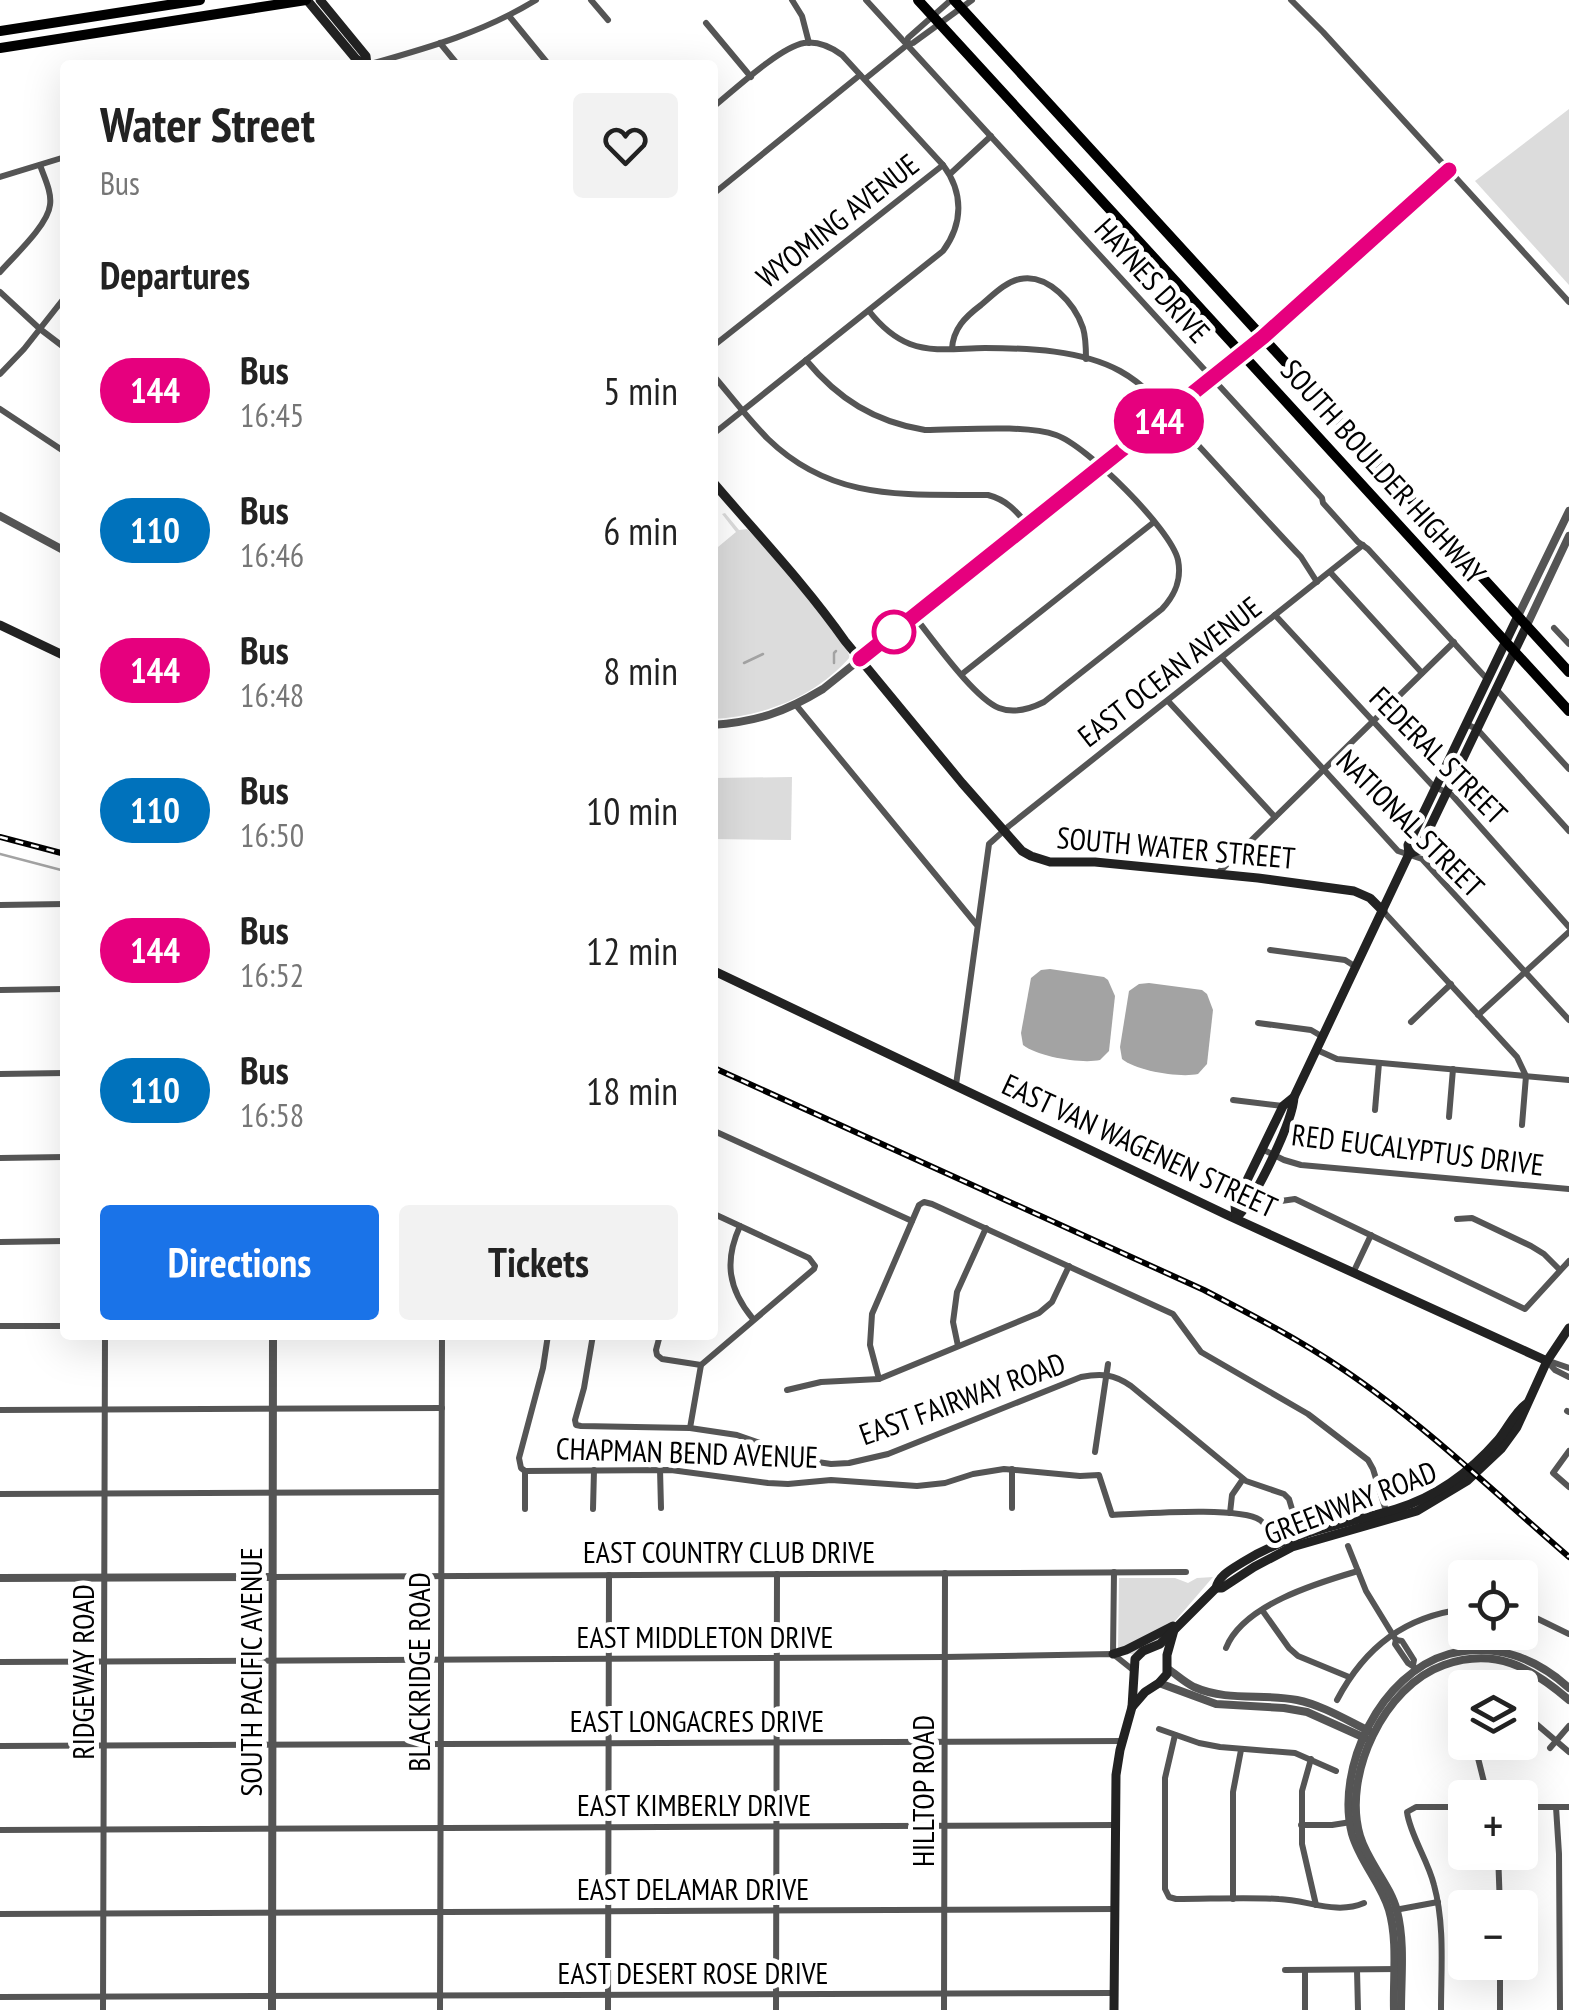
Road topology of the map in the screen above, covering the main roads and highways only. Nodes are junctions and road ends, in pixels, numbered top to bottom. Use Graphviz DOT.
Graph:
graph roads {
  1 [pos="200,0"];
  2 [pos="306,0"];
  3 [pos="320,0"];
  4 [pos="918,0"];
  5 [pos="959,2"];
  6 [pos="128,11"];
  7 [pos="73,20"];
  8 [pos="0,31"];
  9 [pos="75,36"];
  10 [pos="5,47"];
  11 [pos="358,60"];
  12 [pos="366,60"];
  13 [pos="718,488"];
  14 [pos="1522,621"];
  15 [pos="0,625"];
  16 [pos="1510,647"];
  17 [pos="60,654"];
  18 [pos="1569,672"];
  19 [pos="1569,711"];
  20 [pos="1471,726"];
  21 [pos="1383,911"];
  22 [pos="718,973"];
  23 [pos="1288,1108"];
  24 [pos="1236,1218"];
  25 [pos="1569,1328"];
  26 [pos="1548,1361"];
  27 [pos="1178,1626"];
  28 [pos="1149,1650"];
  29 [pos="1113,1654"];
  30 [pos="1168,1666"];
  31 [pos="1133,1673"];
  32 [pos="1156,1684"];
  33 [pos="1132,1708"];
  34 [pos="1114,2010"];
  1 -- 6 [label="main road"];
  2 -- 9 [label="main road"];
  2 -- 11 [label="main road"];
  3 -- 12 [label="main road"];
  4 -- 16 [label="main road, SOUTH BOULDER HIGHWAY"];
  5 -- 14 [label="main road, SOUTH BOULDER HIGHWAY"];
  6 -- 7 [label="main road"];
  6 -- 9 [label="main road"];
  7 -- 8 [label="main road"];
  7 -- 10 [label="main road"];
  9 -- 10 [label="main road"];
  13 -- 21 [label="main road, SOUTH WATER STREET"];
  14 -- 16 [label="main road"];
  14 -- 18 [label="main road, SOUTH BOULDER HIGHWAY"];
  15 -- 17 [label="main road"];
  16 -- 19 [label="main road, SOUTH BOULDER HIGHWAY"];
  16 -- 20 [label="main road"];
  16 -- 20 [label="main road"];
  20 -- 21 [label="main road"];
  21 -- 23 [label="main road"];
  22 -- 24 [label="main road, EAST VAN WAGENEN STREET"];
  23 -- 24 [label="main road"];
  23 -- 24 [label="main road"];
  24 -- 26 [label="main road, EAST VAN WAGENEN STREET"];
  25 -- 26 [label="main road, GREENWAY ROAD"];
  26 -- 27 [label="main road, GREENWAY ROAD"];
  27 -- 28 [label="main road, GREENWAY ROAD"];
  27 -- 29 [label="main road"];
  27 -- 30 [label="main road"];
  28 -- 30 [label="main road"];
  28 -- 31 [label="main road"];
  30 -- 32 [label="main road"];
  31 -- 32 [label="main road"];
  31 -- 33 [label="main road"];
  32 -- 33 [label="main road"];
  33 -- 34 [label="main road"];
}
